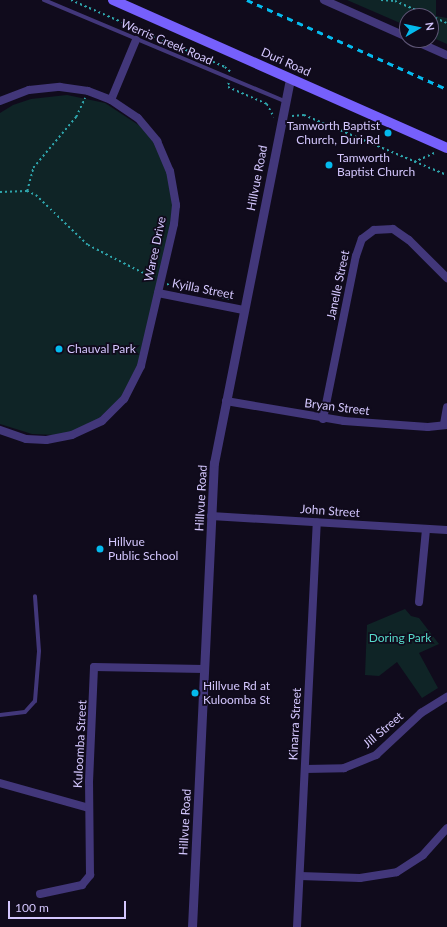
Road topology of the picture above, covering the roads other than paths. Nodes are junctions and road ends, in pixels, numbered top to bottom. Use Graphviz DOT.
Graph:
graph roads {
  1 [pos="44,0"];
  2 [pos="113,0"];
  3 [pos="324,0"];
  4 [pos="399,33"];
  5 [pos="136,40"];
  6 [pos="432,48"];
  7 [pos="447,55"];
  8 [pos="290,78"];
  9 [pos="111,100"];
  10 [pos="0,101"];
  11 [pos="284,101"];
  12 [pos="447,148"];
  13 [pos="447,278"];
  14 [pos="158,293"];
  15 [pos="244,310"];
  16 [pos="226,401"];
  17 [pos="447,408"];
  18 [pos="324,419"];
  19 [pos="445,424"];
  20 [pos="0,430"];
  21 [pos="211,516"];
  22 [pos="317,522"];
  23 [pos="426,529"];
  24 [pos="447,530"];
  25 [pos="35,596"];
  26 [pos="419,602"];
  27 [pos="204,669"];
  28 [pos="447,697"];
  29 [pos="0,715"];
  30 [pos="305,769"];
  31 [pos="0,783"];
  32 [pos="89,808"];
  33 [pos="447,828"];
  34 [pos="300,876"];
  35 [pos="40,894"];
  36 [pos="192,927"];
  37 [pos="298,927"];
  1 -- 5 [label="lane, Werris Creek Road"];
  2 -- 8 [label="main road, Duri Road"];
  3 -- 4 [label="street"];
  5 -- 9 [label="street"];
  5 -- 11 [label="lane, Werris Creek Road"];
  6 -- 7 [label="street"];
  8 -- 11 [label="street, Hillvue Road"];
  8 -- 12 [label="main road, Duri Road"];
  9 -- 10 [label="street, Waree Drive"];
  9 -- 14 [label="street, Waree Drive"];
  11 -- 15 [label="street, Hillvue Road"];
  13 -- 18 [label="street, Janelle Street"];
  14 -- 15 [label="street, Kyilla Street"];
  14 -- 20 [label="street, Waree Drive"];
  15 -- 16 [label="street, Hillvue Road"];
  16 -- 18 [label="street, Bryan Street"];
  16 -- 21 [label="street, Hillvue Road"];
  17 -- 19 [label="street"];
  18 -- 19 [label="street, Bryan Street"];
  21 -- 22 [label="street, John Street"];
  21 -- 27 [label="street, Hillvue Road"];
  22 -- 23 [label="street, John Street"];
  22 -- 30 [label="street, Kinarra Street"];
  23 -- 24 [label="street, John Street"];
  23 -- 26 [label="street"];
  25 -- 29 [label="lane"];
  27 -- 32 [label="street, Kuloomba Street"];
  27 -- 36 [label="street, Hillvue Road"];
  28 -- 30 [label="street, Jill Street"];
  30 -- 34 [label="street, Kinarra Street"];
  31 -- 32 [label="street"];
  32 -- 35 [label="street, Kuloomba Street"];
  33 -- 34 [label="street"];
  34 -- 37 [label="street, Kinarra Street"];
}
